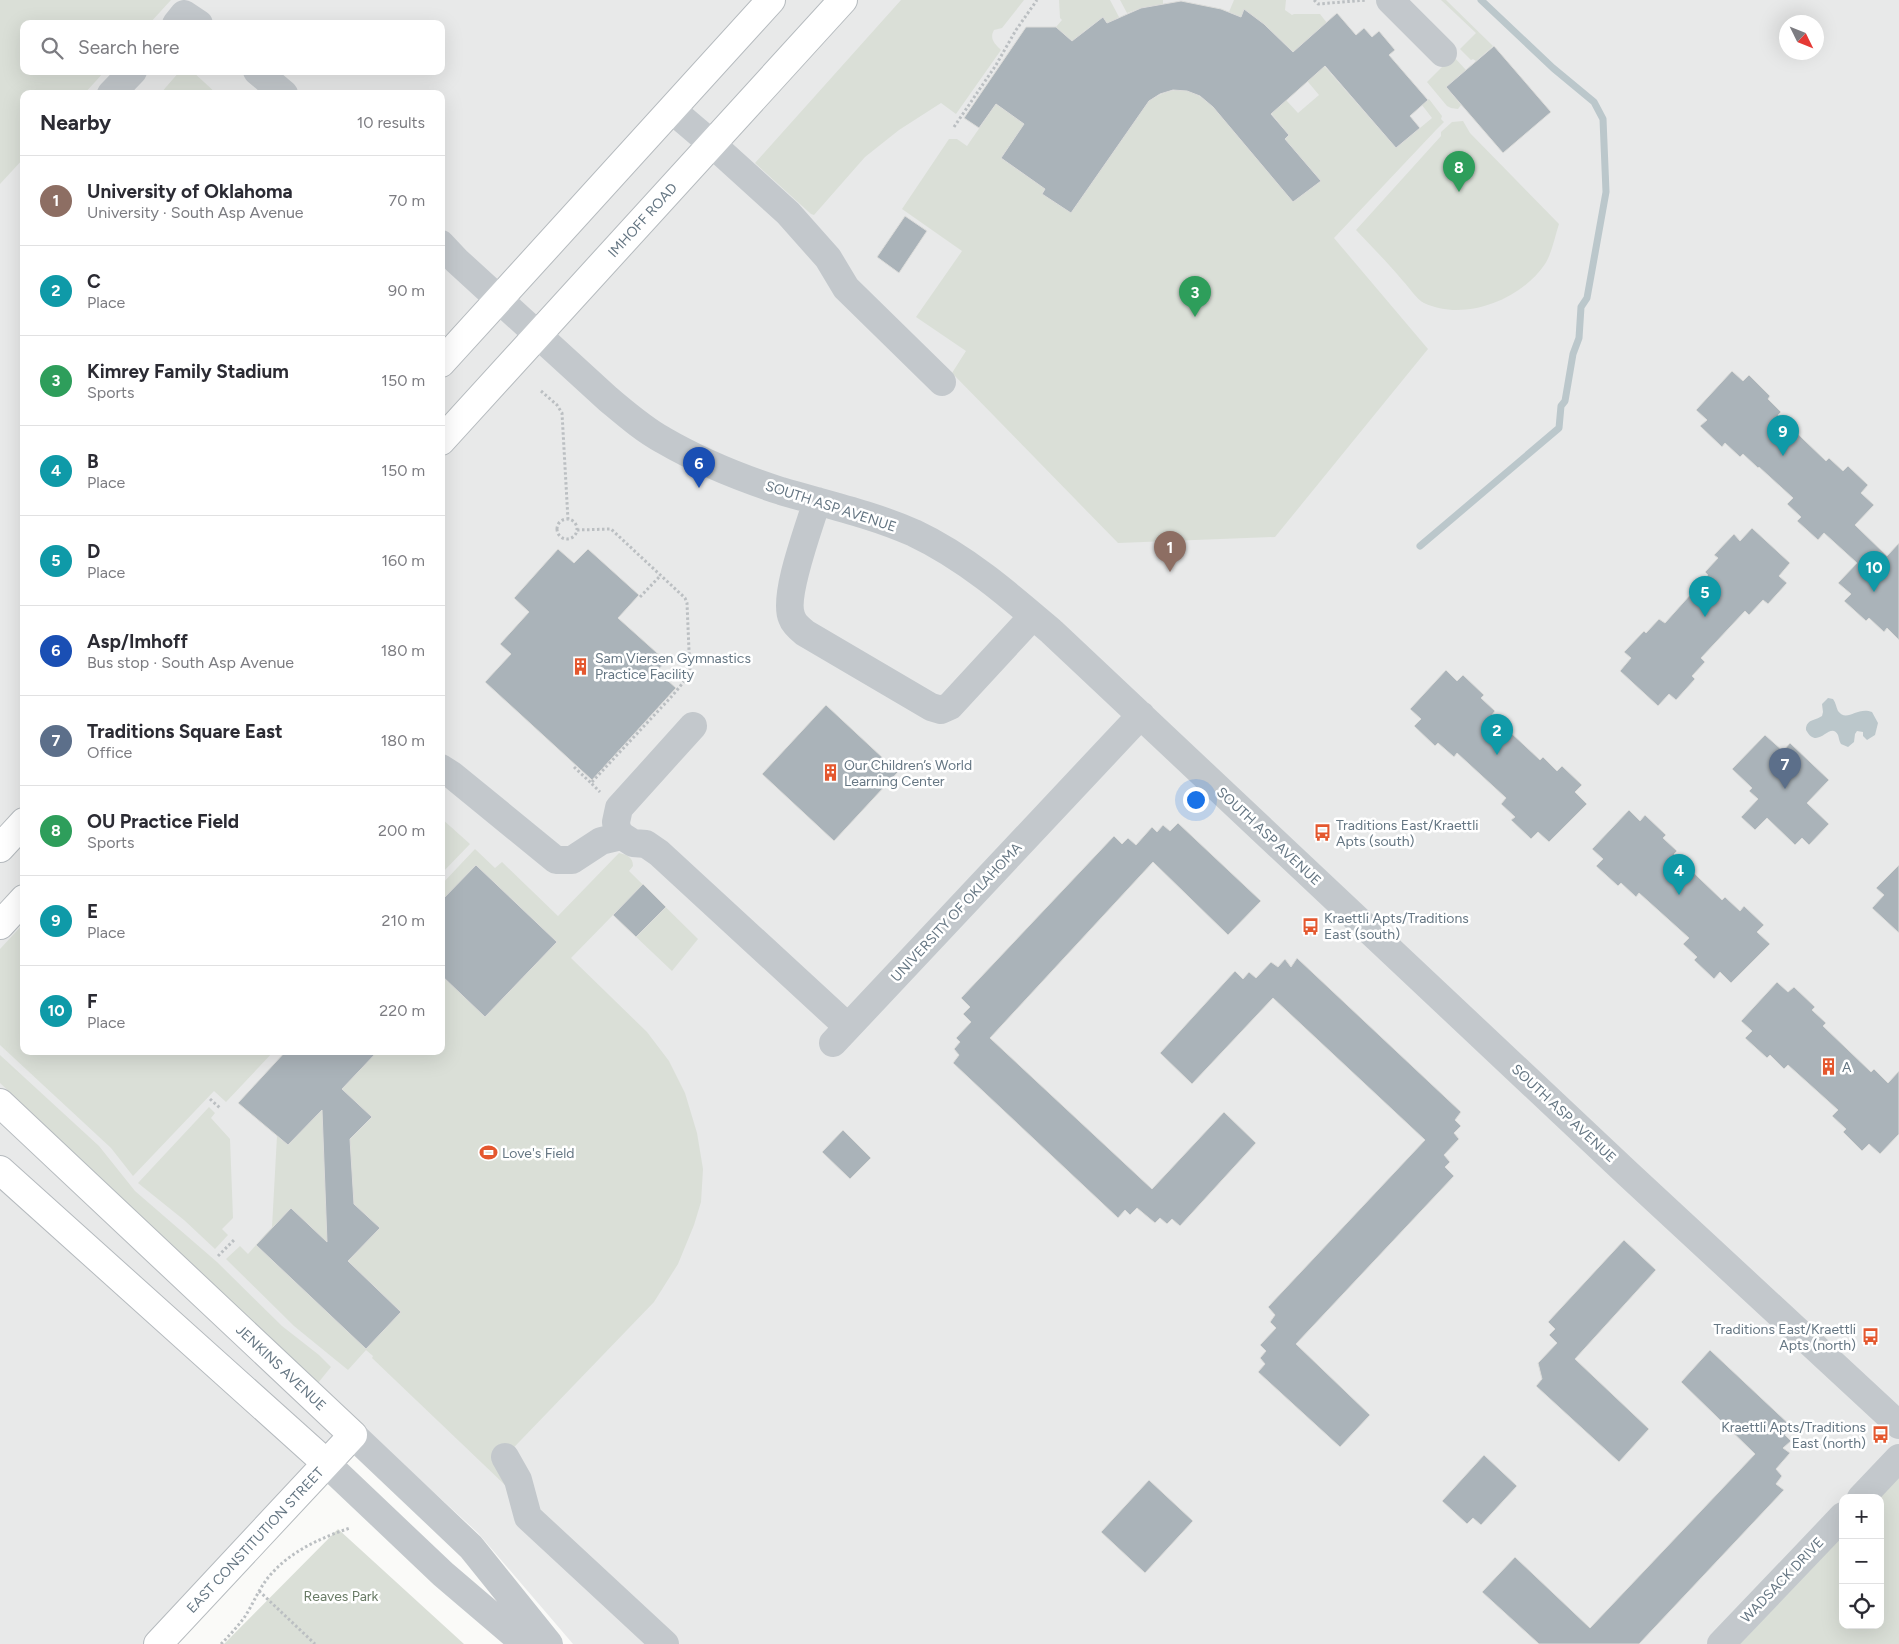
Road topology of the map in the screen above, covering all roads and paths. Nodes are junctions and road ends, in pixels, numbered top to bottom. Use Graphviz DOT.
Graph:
graph roads {
  1 [pos="771,0"];
  2 [pos="843,0"];
  3 [pos="1037,0"];
  4 [pos="1314,0"];
  5 [pos="1371,0"];
  6 [pos="1390,0"];
  7 [pos="179,20"];
  8 [pos="193,20"];
  9 [pos="1443,53"];
  10 [pos="129,75"];
  11 [pos="262,75"];
  12 [pos="115,90"];
  13 [pos="279,90"];
  14 [pos="672,110"];
  15 [pos="954,127"];
  16 [pos="712,144"];
  17 [pos="445,248"];
  18 [pos="499,299"];
  19 [pos="538,335"];
  20 [pos="445,359"];
  21 [pos="942,382"];
  22 [pos="541,391"];
  23 [pos="445,432"];
  24 [pos="817,501"];
  25 [pos="568,520"];
  26 [pos="577,530"];
  27 [pos="661,575"];
  28 [pos="640,597"];
  29 [pos="1033,616"];
  30 [pos="1141,715"];
  31 [pos="692,726"];
  32 [pos="574,768"];
  33 [pos="445,771"];
  34 [pos="591,783"];
  35 [pos="619,808"];
  36 [pos="20,826"];
  37 [pos="622,836"];
  38 [pos="0,848"];
  39 [pos="20,903"];
  40 [pos="0,925"];
  41 [pos="210,1099"];
  42 [pos="0,1103"];
  43 [pos="220,1108"];
  44 [pos="0,1170"];
  45 [pos="234,1240"];
  46 [pos="218,1256"];
  47 [pos="1899,1425"];
  48 [pos="353,1435"];
  49 [pos="505,1457"];
  50 [pos="1899,1458"];
  51 [pos="326,1463"];
  52 [pos="1865,1494"];
  53 [pos="1839,1520"];
  54 [pos="350,1528"];
  55 [pos="258,1591"];
  56 [pos="158,1644"];
  57 [pos="221,1644"];
  58 [pos="315,1644"];
  59 [pos="524,1644"];
  60 [pos="549,1644"];
  61 [pos="665,1644"];
  62 [pos="1721,1644"];
  1 -- 14 [label="main road"];
  2 -- 16 [label="main road, IMHOFF ROAD"];
  3 -- 15 [label="path"];
  4 -- 5 [label="path"];
  6 -- 9 [label="street"];
  7 -- 8 [label="street"];
  10 -- 12 [label="street"];
  11 -- 13 [label="street"];
  14 -- 16 [label="street"];
  14 -- 18 [label="main road"];
  16 -- 19 [label="main road, IMHOFF ROAD"];
  16 -- 21 [label="street"];
  17 -- 18 [label="street, SOUTH ASP AVENUE"];
  18 -- 19 [label="street, SOUTH ASP AVENUE"];
  18 -- 20 [label="main road"];
  19 -- 23 [label="main road, IMHOFF ROAD"];
  19 -- 24 [label="street, SOUTH ASP AVENUE"];
  22 -- 25 [label="path"];
  24 -- 29 [label="street, SOUTH ASP AVENUE"];
  24 -- 29 [label="street"];
  25 -- 26 [label="path"];
  25 -- 26 [label="path"];
  26 -- 27 [label="path"];
  27 -- 28 [label="path"];
  27 -- 34 [label="path"];
  29 -- 30 [label="street, SOUTH ASP AVENUE"];
  30 -- 37 [label="street, UNIVERSITY OF OKLAHOMA"];
  30 -- 47 [label="street, SOUTH ASP AVENUE"];
  31 -- 35 [label="street"];
  32 -- 34 [label="path"];
  33 -- 37 [label="street"];
  34 -- 35 [label="path"];
  35 -- 37 [label="street"];
  36 -- 38 [label="main road"];
  39 -- 40 [label="main road"];
  41 -- 43 [label="path"];
  42 -- 48 [label="main road, JENKINS AVENUE"];
  44 -- 51 [label="main road"];
  45 -- 46 [label="path"];
  48 -- 51 [label="main road, EAST CONSTITUTION STREET"];
  48 -- 60 [label="street, JENKINS AVENUE"];
  49 -- 61 [label="street"];
  50 -- 52 [label="street"];
  51 -- 56 [label="main road, EAST CONSTITUTION STREET"];
  51 -- 59 [label="street"];
  53 -- 62 [label="street, WADSACK DRIVE"];
  54 -- 55 [label="path"];
  55 -- 57 [label="path"];
  55 -- 58 [label="path"];
}
